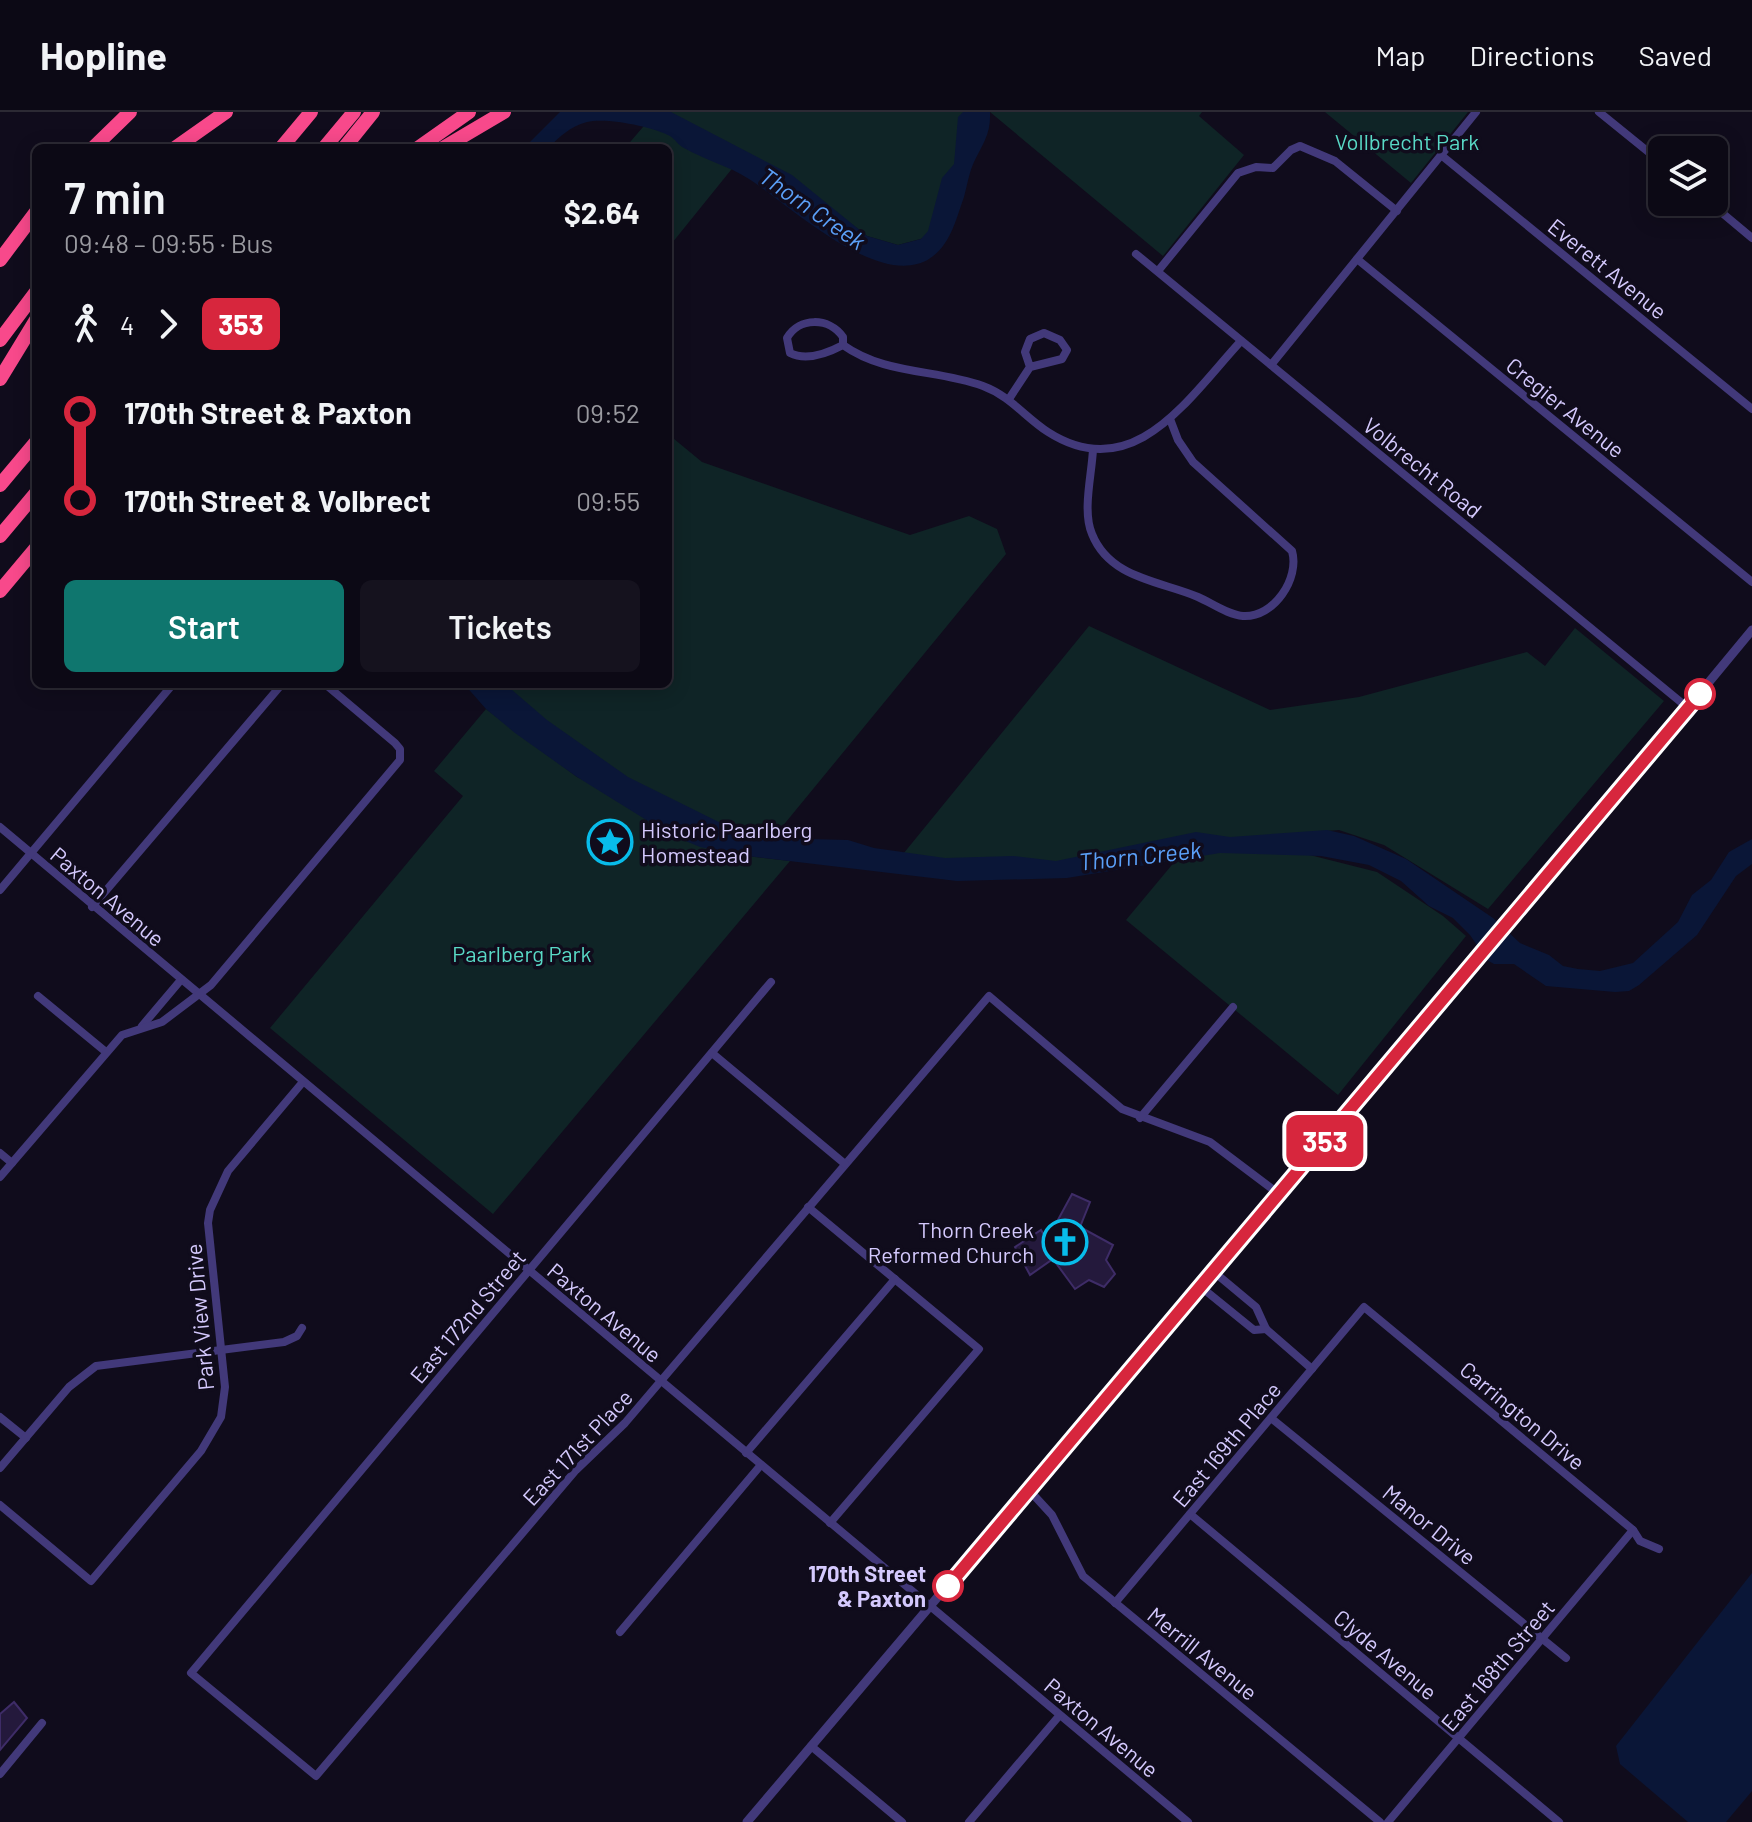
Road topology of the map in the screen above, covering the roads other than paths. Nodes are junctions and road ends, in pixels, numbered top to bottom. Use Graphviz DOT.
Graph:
graph roads {
  1 [pos="130,112"];
  2 [pos="228,112"];
  3 [pos="311,112"];
  4 [pos="354,112"];
  5 [pos="373,112"];
  6 [pos="469,112"];
  7 [pos="504,112"];
  8 [pos="1476,112"];
  9 [pos="1599,112"];
  10 [pos="97,144"];
  11 [pos="181,144"];
  12 [pos="191,144"];
  13 [pos="284,144"];
  14 [pos="327,144"];
  15 [pos="347,144"];
  16 [pos="424,144"];
  17 [pos="450,144"];
  18 [pos="1648,152"];
  19 [pos="1441,155"];
  20 [pos="1397,211"];
  21 [pos="1726,216"];
  22 [pos="32,217"];
  23 [pos="1752,238"];
  24 [pos="1136,254"];
  25 [pos="1357,259"];
  26 [pos="0,260"];
  27 [pos="1158,271"];
  28 [pos="32,297"];
  29 [pos="32,327"];
  30 [pos="0,340"];
  31 [pos="1241,341"];
  32 [pos="843,345"];
  33 [pos="1271,365"];
  34 [pos="1030,367"];
  35 [pos="0,379"];
  36 [pos="1009,399"];
  37 [pos="1752,409"];
  38 [pos="1170,419"];
  39 [pos="32,447"];
  40 [pos="1093,449"];
  41 [pos="0,485"];
  42 [pos="32,498"];
  43 [pos="0,536"];
  44 [pos="32,550"];
  45 [pos="1752,582"];
  46 [pos="0,591"];
  47 [pos="1752,630"];
  48 [pos="170,688"];
  49 [pos="279,688"];
  50 [pos="330,688"];
  51 [pos="1688,708"];
  52 [pos="0,827"];
  53 [pos="30,854"];
  54 [pos="0,890"];
  55 [pos="92,907"];
  56 [pos="180,981"];
  57 [pos="771,982"];
  58 [pos="197,995"];
  59 [pos="38,996"];
  60 [pos="1233,1007"];
  61 [pos="141,1026"];
  62 [pos="106,1052"];
  63 [pos="712,1053"];
  64 [pos="302,1083"];
  65 [pos="1140,1118"];
  66 [pos="0,1153"];
  67 [pos="12,1163"];
  68 [pos="845,1164"];
  69 [pos="0,1177"];
  70 [pos="1279,1194"];
  71 [pos="808,1207"];
  72 [pos="528,1271"];
  73 [pos="1214,1272"];
  74 [pos="895,1279"];
  75 [pos="1201,1287"];
  76 [pos="1364,1307"];
  77 [pos="302,1328"];
  78 [pos="1266,1329"];
  79 [pos="221,1350"];
  80 [pos="1312,1369"];
  81 [pos="661,1382"];
  82 [pos="0,1417"];
  83 [pos="1271,1418"];
  84 [pos="26,1438"];
  85 [pos="746,1453"];
  86 [pos="760,1466"];
  87 [pos="0,1468"];
  88 [pos="1029,1490"];
  89 [pos="0,1505"];
  90 [pos="1190,1514"];
  91 [pos="830,1523"];
  92 [pos="1633,1530"];
  93 [pos="1659,1549"];
  94 [pos="1115,1603"];
  95 [pos="930,1607"];
  96 [pos="620,1632"];
  97 [pos="1542,1639"];
  98 [pos="1566,1658"];
  99 [pos="1059,1716"];
  100 [pos="42,1723"];
  101 [pos="1459,1739"];
  102 [pos="811,1746"];
  103 [pos="0,1774"];
  104 [pos="316,1776"];
  105 [pos="747,1822"];
  106 [pos="902,1822"];
  107 [pos="969,1822"];
  108 [pos="1188,1822"];
  109 [pos="1380,1822"];
  110 [pos="1388,1822"];
  111 [pos="1559,1822"];
  1 -- 10 [label="highway"];
  2 -- 11 [label="highway"];
  2 -- 12 [label="highway"];
  3 -- 13 [label="highway"];
  4 -- 14 [label="highway"];
  5 -- 15 [label="highway"];
  6 -- 16 [label="highway"];
  7 -- 17 [label="highway"];
  8 -- 19 [label="street"];
  9 -- 18 [label="street"];
  19 -- 20 [label="street"];
  19 -- 37 [label="street, Everett Avenue"];
  20 -- 25 [label="street"];
  20 -- 27 [label="street"];
  21 -- 23 [label="street"];
  22 -- 26 [label="highway"];
  24 -- 27 [label="street, Volbrecht Road"];
  25 -- 33 [label="street"];
  25 -- 45 [label="street, Cregier Avenue"];
  27 -- 31 [label="street, Volbrecht Road"];
  28 -- 30 [label="highway"];
  29 -- 35 [label="highway"];
  31 -- 33 [label="street, Volbrecht Road"];
  31 -- 38 [label="street"];
  32 -- 32 [label="street"];
  32 -- 36 [label="street"];
  33 -- 51 [label="street, Volbrecht Road"];
  34 -- 34 [label="street"];
  34 -- 36 [label="street"];
  36 -- 40 [label="street"];
  38 -- 40 [label="street"];
  38 -- 40 [label="street"];
  39 -- 41 [label="highway"];
  42 -- 43 [label="highway"];
  44 -- 46 [label="highway"];
  47 -- 51 [label="street"];
  48 -- 53 [label="street"];
  49 -- 55 [label="street"];
  50 -- 58 [label="street"];
  51 -- 70 [label="street"];
  52 -- 53 [label="street, Paxton Avenue"];
  53 -- 54 [label="street"];
  53 -- 55 [label="street, Paxton Avenue"];
  55 -- 56 [label="street, Paxton Avenue"];
  56 -- 58 [label="street, Paxton Avenue"];
  56 -- 61 [label="street"];
  57 -- 63 [label="street, East 172nd Street"];
  58 -- 61 [label="street"];
  58 -- 64 [label="street, Paxton Avenue"];
  59 -- 62 [label="street"];
  60 -- 65 [label="street"];
  61 -- 62 [label="street"];
  62 -- 67 [label="street"];
  63 -- 68 [label="street"];
  63 -- 72 [label="street, East 172nd Street"];
  64 -- 72 [label="street, Paxton Avenue"];
  64 -- 79 [label="street, Park View Drive"];
  65 -- 68 [label="street, East 171st Place"];
  65 -- 70 [label="street"];
  66 -- 67 [label="street"];
  67 -- 69 [label="street"];
  68 -- 71 [label="street, East 171st Place"];
  70 -- 73 [label="street"];
  71 -- 74 [label="street"];
  71 -- 81 [label="street, East 171st Place"];
  72 -- 81 [label="street, Paxton Avenue"];
  72 -- 104 [label="street, East 172nd Street"];
  73 -- 75 [label="street"];
  73 -- 78 [label="street"];
  74 -- 85 [label="street"];
  74 -- 91 [label="street"];
  75 -- 78 [label="street"];
  75 -- 88 [label="street"];
  76 -- 80 [label="street, East 169th Place"];
  76 -- 92 [label="street, Carrington Drive"];
  77 -- 79 [label="street"];
  78 -- 80 [label="street"];
  79 -- 84 [label="street"];
  79 -- 89 [label="street, Park View Drive"];
  80 -- 83 [label="street, East 169th Place"];
  81 -- 85 [label="street, Paxton Avenue"];
  81 -- 104 [label="street, East 171st Place"];
  82 -- 84 [label="street"];
  83 -- 90 [label="street, East 169th Place"];
  83 -- 97 [label="street, Manor Drive"];
  84 -- 87 [label="street"];
  85 -- 86 [label="street, Paxton Avenue"];
  86 -- 91 [label="street, Paxton Avenue"];
  86 -- 96 [label="street"];
  88 -- 94 [label="street, Merrill Avenue"];
  88 -- 95 [label="street"];
  90 -- 94 [label="street, East 169th Place"];
  90 -- 101 [label="street, Clyde Avenue"];
  91 -- 95 [label="street, Paxton Avenue"];
  92 -- 93 [label="street, Carrington Drive"];
  92 -- 97 [label="street, East 168th Street"];
  94 -- 109 [label="street, Merrill Avenue"];
  95 -- 99 [label="street, Paxton Avenue"];
  95 -- 102 [label="street"];
  97 -- 98 [label="street, Manor Drive"];
  97 -- 101 [label="street, East 168th Street"];
  99 -- 107 [label="street"];
  99 -- 108 [label="street, Paxton Avenue"];
  100 -- 103 [label="street"];
  101 -- 110 [label="street, East 168th Street"];
  101 -- 111 [label="street, Clyde Avenue"];
  102 -- 105 [label="street"];
  102 -- 106 [label="street"];
}
